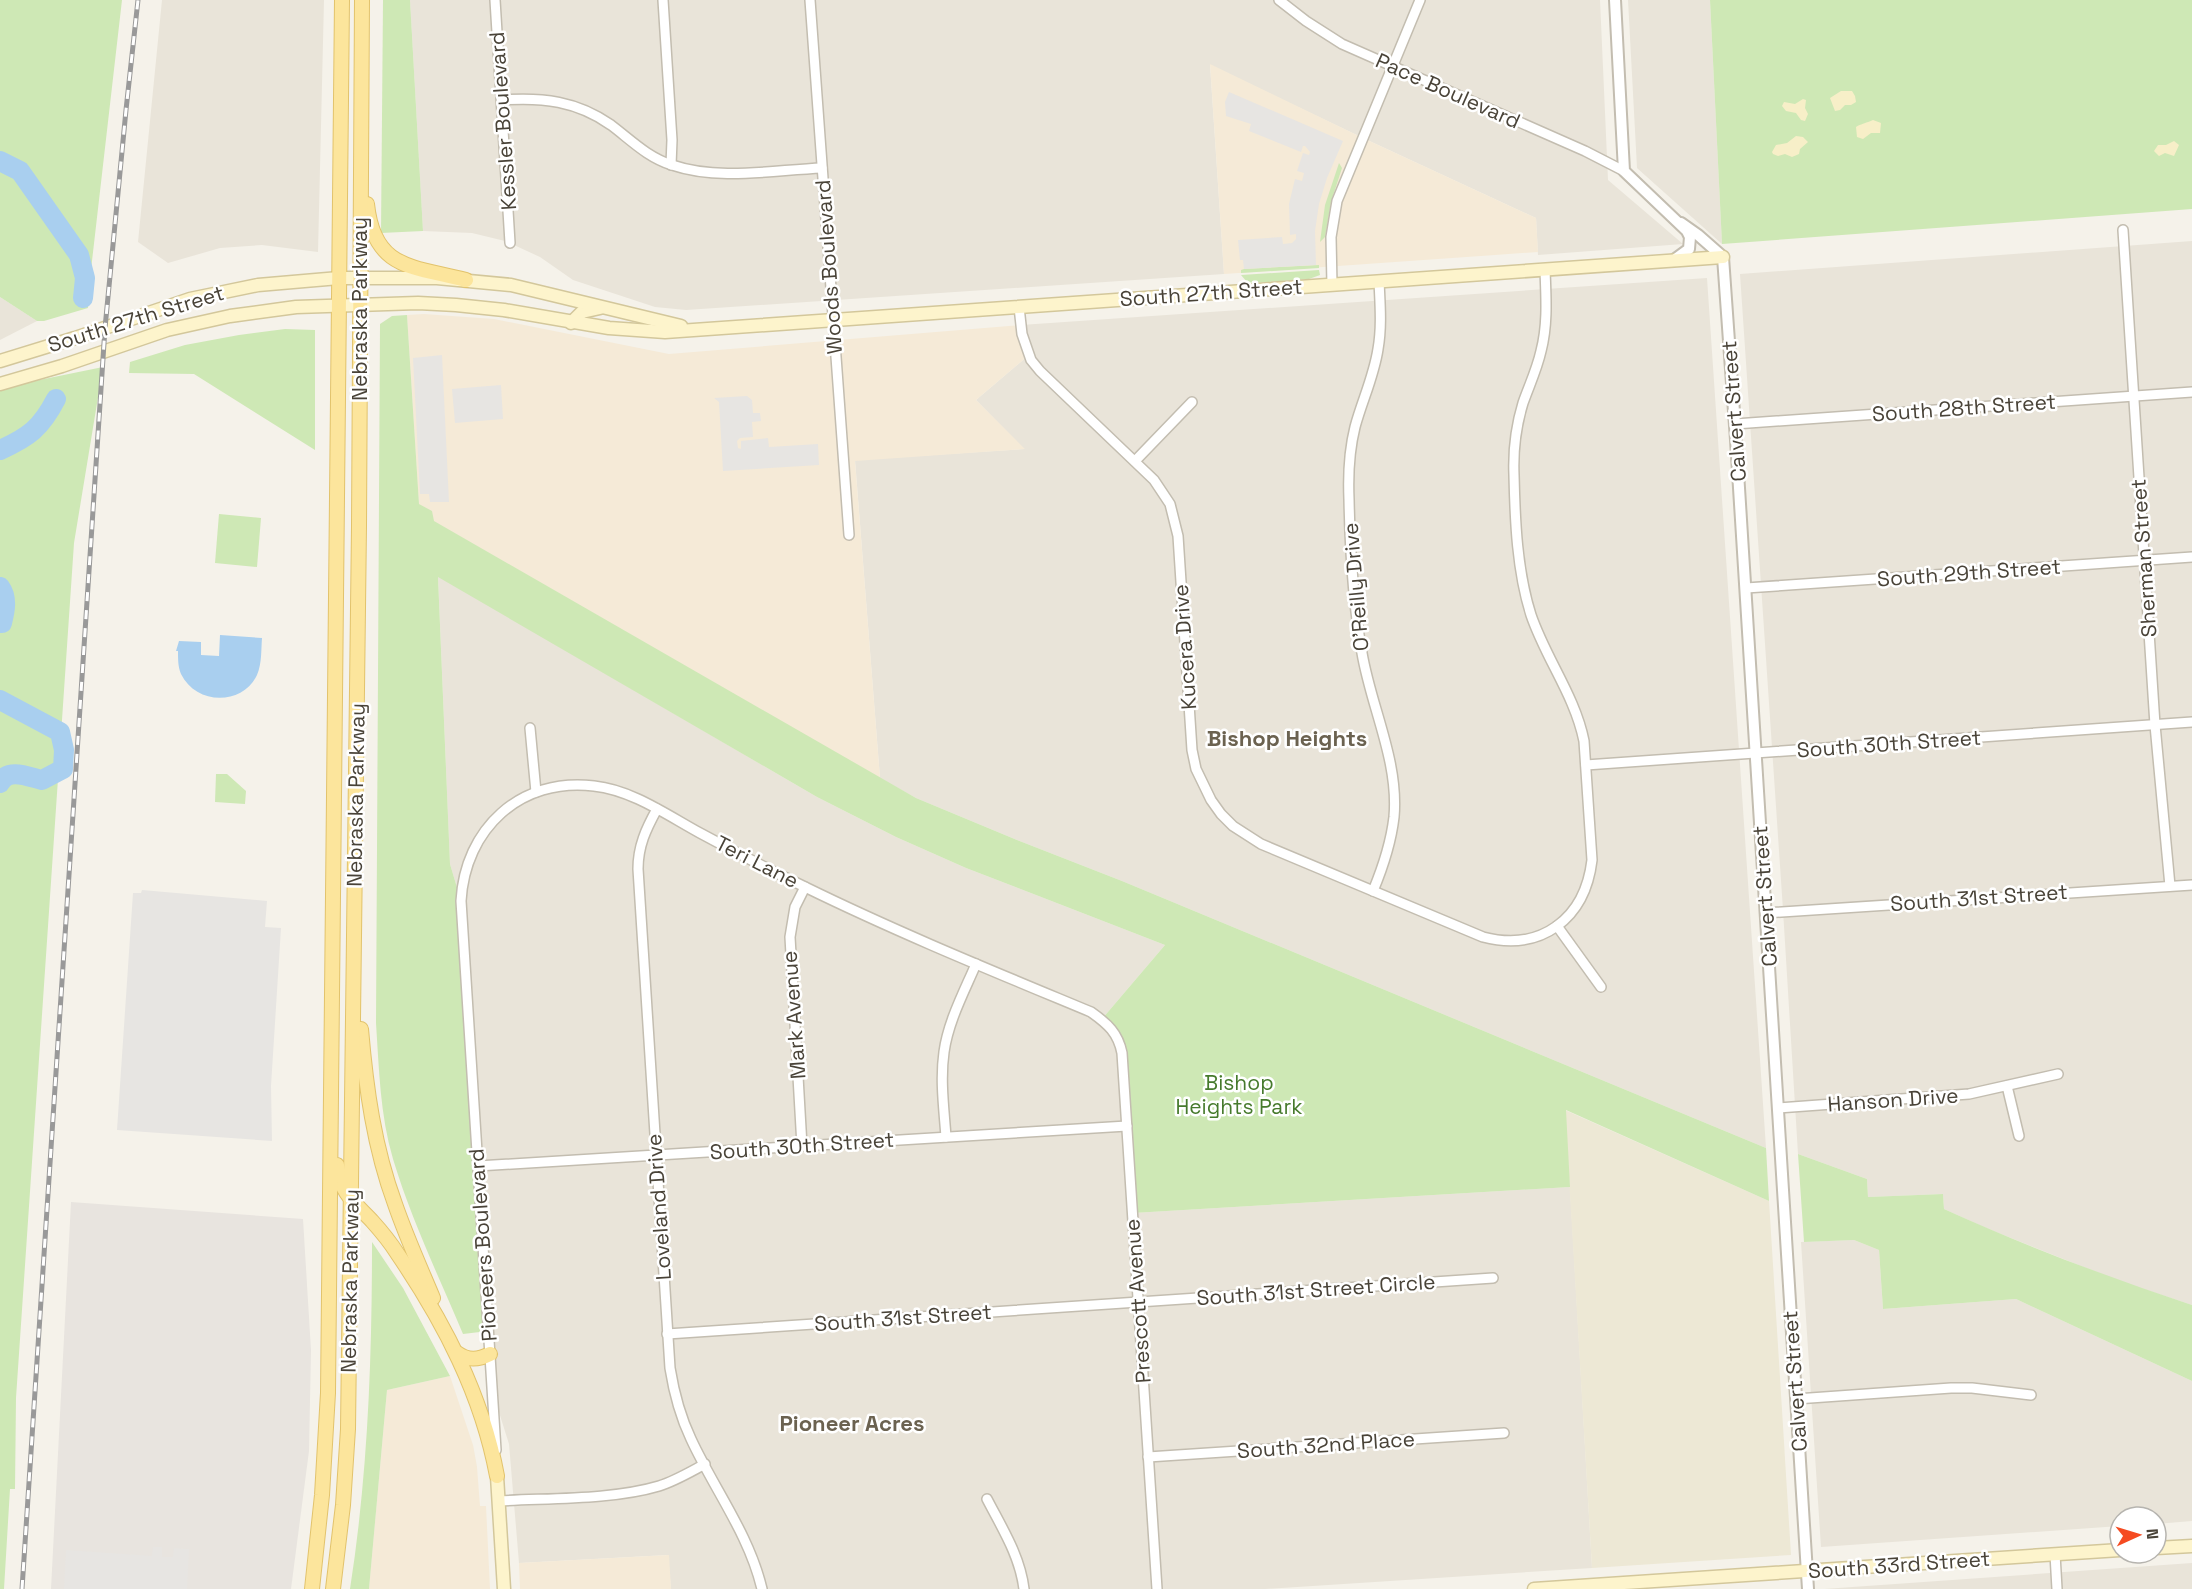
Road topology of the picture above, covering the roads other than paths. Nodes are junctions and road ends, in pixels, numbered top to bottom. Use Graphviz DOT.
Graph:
graph roads {
  1 [pos="342,0"];
  2 [pos="362,0"];
  3 [pos="495,0"];
  4 [pos="663,0"];
  5 [pos="810,0"];
  6 [pos="1279,0"];
  7 [pos="1420,0"];
  8 [pos="1615,0"];
  9 [pos="1393,67"];
  10 [pos="502,100"];
  11 [pos="361,101"];
  12 [pos="671,165"];
  13 [pos="822,168"];
  14 [pos="1624,171"];
  15 [pos="1681,223"];
  16 [pos="2123,230"];
  17 [pos="510,243"];
  18 [pos="1723,257"];
  19 [pos="1672,261"];
  20 [pos="1545,270"];
  21 [pos="339,278"];
  22 [pos="360,278"];
  23 [pos="466,280"];
  24 [pos="1379,281"];
  25 [pos="1332,285"];
  26 [pos="359,305"];
  27 [pos="339,306"];
  28 [pos="1019,307"];
  29 [pos="604,308"];
  30 [pos="833,320"];
  31 [pos="571,323"];
  32 [pos="700,330"];
  33 [pos="0,362"];
  34 [pos="0,384"];
  35 [pos="2192,392"];
  36 [pos="2133,396"];
  37 [pos="1192,402"];
  38 [pos="1735,424"];
  39 [pos="1135,461"];
  40 [pos="849,535"];
  41 [pos="2192,557"];
  42 [pos="2144,561"];
  43 [pos="1746,588"];
  44 [pos="2192,722"];
  45 [pos="2155,725"];
  46 [pos="530,728"];
  47 [pos="1756,753"];
  48 [pos="1586,765"];
  49 [pos="536,792"];
  50 [pos="657,809"];
  51 [pos="2192,885"];
  52 [pos="2170,886"];
  53 [pos="806,887"];
  54 [pos="1373,891"];
  55 [pos="461,901"];
  56 [pos="1766,913"];
  57 [pos="1557,926"];
  58 [pos="354,936"];
  59 [pos="976,964"];
  60 [pos="1600,987"];
  61 [pos="1102,1020"];
  62 [pos="2058,1074"];
  63 [pos="331,1085"];
  64 [pos="2007,1086"];
  65 [pos="1778,1108"];
  66 [pos="1127,1126"];
  67 [pos="2019,1136"];
  68 [pos="946,1137"];
  69 [pos="802,1146"];
  70 [pos="656,1155"];
  71 [pos="478,1166"];
  72 [pos="350,1200"];
  73 [pos="1493,1278"];
  74 [pos="1138,1303"];
  75 [pos="667,1334"];
  76 [pos="450,1339"];
  77 [pos="457,1353"];
  78 [pos="490,1354"];
  79 [pos="2031,1395"];
  80 [pos="1796,1399"];
  81 [pos="1504,1433"];
  82 [pos="1148,1457"];
  83 [pos="705,1464"];
  84 [pos="497,1476"];
  85 [pos="987,1499"];
  86 [pos="499,1501"];
  87 [pos="2192,1546"];
  88 [pos="2168,1547"];
  89 [pos="2108,1551"];
  90 [pos="2055,1554"];
  91 [pos="1807,1571"];
  92 [pos="312,1589"];
  93 [pos="333,1589"];
  94 [pos="504,1589"];
  95 [pos="762,1589"];
  96 [pos="1024,1589"];
  97 [pos="1157,1589"];
  98 [pos="1534,1589"];
  99 [pos="1808,1589"];
  100 [pos="2057,1589"];
  1 -- 21 [label="main road, Nebraska Parkway"];
  2 -- 11 [label="main road, Nebraska Parkway"];
  3 -- 10 [label="street, Kessler Boulevard"];
  4 -- 12 [label="street"];
  5 -- 13 [label="street, Woods Boulevard"];
  6 -- 9 [label="street, Pace Boulevard"];
  7 -- 9 [label="street"];
  8 -- 14 [label="street"];
  9 -- 14 [label="street, Pace Boulevard"];
  9 -- 25 [label="street"];
  10 -- 12 [label="street"];
  10 -- 17 [label="street, Kessler Boulevard"];
  11 -- 22 [label="main road, Nebraska Parkway"];
  11 -- 23 [label="main road"];
  12 -- 13 [label="street"];
  13 -- 30 [label="street, Woods Boulevard"];
  14 -- 15 [label="street"];
  15 -- 18 [label="street"];
  15 -- 19 [label="street"];
  16 -- 36 [label="street, Sherman Street"];
  18 -- 19 [label="main road, South 27th Street"];
  18 -- 38 [label="street, Calvert Street"];
  19 -- 20 [label="main road, South 27th Street"];
  20 -- 24 [label="main road, South 27th Street"];
  20 -- 48 [label="street"];
  21 -- 22 [label="main road, South 27th Street"];
  21 -- 27 [label="main road, Nebraska Parkway"];
  21 -- 33 [label="main road, South 27th Street"];
  22 -- 23 [label="main road, South 27th Street"];
  22 -- 26 [label="main road, Nebraska Parkway"];
  23 -- 29 [label="main road, South 27th Street"];
  24 -- 25 [label="main road, South 27th Street"];
  24 -- 54 [label="street, O'Reilly Drive"];
  25 -- 28 [label="main road, South 27th Street"];
  26 -- 27 [label="main road, South 27th Street"];
  26 -- 31 [label="main road, South 27th Street"];
  26 -- 58 [label="main road, Nebraska Parkway"];
  27 -- 34 [label="main road, South 27th Street"];
  27 -- 63 [label="main road, Nebraska Parkway"];
  28 -- 30 [label="main road, South 27th Street"];
  28 -- 39 [label="street, Kucera Drive"];
  29 -- 31 [label="main road"];
  29 -- 32 [label="main road, South 27th Street"];
  30 -- 32 [label="main road, South 27th Street"];
  30 -- 40 [label="street, Woods Boulevard"];
  31 -- 32 [label="main road, South 27th Street"];
  35 -- 36 [label="street, South 28th Street"];
  36 -- 38 [label="street, South 28th Street"];
  36 -- 42 [label="street, Sherman Street"];
  37 -- 39 [label="street"];
  38 -- 43 [label="street, Calvert Street"];
  39 -- 54 [label="street, Kucera Drive"];
  41 -- 42 [label="street, South 29th Street"];
  42 -- 43 [label="street, South 29th Street"];
  42 -- 45 [label="street, Sherman Street"];
  43 -- 47 [label="street, Calvert Street"];
  44 -- 45 [label="street, South 30th Street"];
  45 -- 47 [label="street, South 30th Street"];
  45 -- 52 [label="street, Sherman Street"];
  46 -- 49 [label="street"];
  47 -- 48 [label="street, South 30th Street"];
  47 -- 56 [label="street, Calvert Street"];
  48 -- 57 [label="street"];
  49 -- 50 [label="street, Teri Lane"];
  49 -- 55 [label="street, Teri Lane"];
  50 -- 53 [label="street, Teri Lane"];
  50 -- 70 [label="street, Loveland Drive"];
  51 -- 52 [label="street, South 31st Street"];
  52 -- 56 [label="street, South 31st Street"];
  53 -- 59 [label="street, Teri Lane"];
  53 -- 69 [label="street, Mark Avenue"];
  54 -- 57 [label="street, Kucera Drive"];
  55 -- 71 [label="street, Pioneers Boulevard"];
  56 -- 65 [label="street, Calvert Street"];
  57 -- 60 [label="street"];
  58 -- 72 [label="main road, Nebraska Parkway"];
  58 -- 76 [label="main road"];
  59 -- 61 [label="street, Teri Lane"];
  59 -- 68 [label="street"];
  61 -- 66 [label="street, Prescott Avenue"];
  62 -- 64 [label="street, Hanson Drive"];
  63 -- 72 [label="main road"];
  63 -- 92 [label="main road, Nebraska Parkway"];
  64 -- 65 [label="street, Hanson Drive"];
  64 -- 67 [label="street"];
  65 -- 80 [label="street, Calvert Street"];
  66 -- 68 [label="street, South 30th Street"];
  66 -- 74 [label="street, Prescott Avenue"];
  68 -- 69 [label="street, South 30th Street"];
  69 -- 70 [label="street, South 30th Street"];
  70 -- 71 [label="street, South 30th Street"];
  70 -- 75 [label="street, Loveland Drive"];
  71 -- 78 [label="street, Pioneers Boulevard"];
  72 -- 76 [label="main road"];
  72 -- 93 [label="main road, Nebraska Parkway"];
  73 -- 74 [label="street, South 31st Street Circle"];
  74 -- 75 [label="street, South 31st Street"];
  74 -- 82 [label="street, Prescott Avenue"];
  75 -- 83 [label="street, Loveland Drive"];
  76 -- 77 [label="main road"];
  77 -- 78 [label="main road"];
  77 -- 84 [label="main road"];
  78 -- 84 [label="street, Pioneers Boulevard"];
  79 -- 80 [label="street"];
  80 -- 91 [label="street, Calvert Street"];
  81 -- 82 [label="street, South 32nd Place"];
  82 -- 97 [label="street, Prescott Avenue"];
  83 -- 86 [label="street"];
  83 -- 95 [label="street, Loveland Drive"];
  84 -- 86 [label="main road, Pioneers Boulevard"];
  85 -- 96 [label="street"];
  86 -- 94 [label="main road, Pioneers Boulevard"];
  87 -- 88 [label="main road"];
  89 -- 90 [label="main road, South 33rd Street"];
  90 -- 91 [label="main road, South 33rd Street"];
  90 -- 100 [label="street"];
  91 -- 98 [label="main road, South 33rd Street"];
  91 -- 99 [label="street, Calvert Street"];
}
